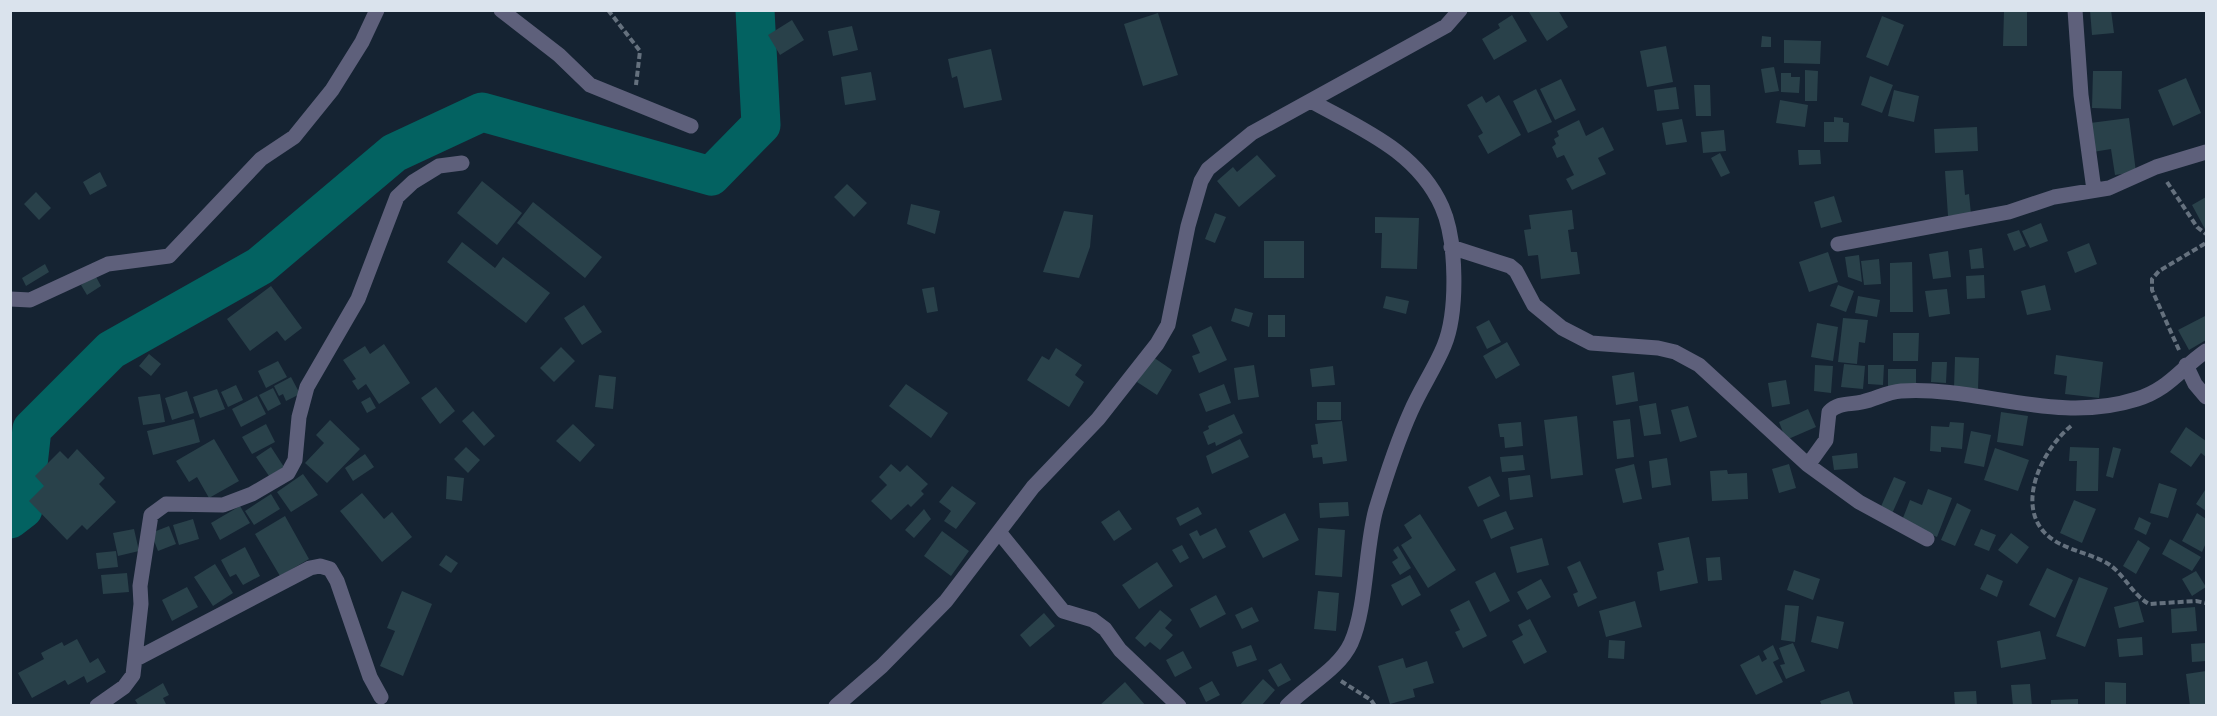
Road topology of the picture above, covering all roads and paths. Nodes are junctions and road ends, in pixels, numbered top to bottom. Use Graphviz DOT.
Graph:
graph roads {
  1 [pos="377,10"];
  2 [pos="501,10"];
  3 [pos="608,10"];
  4 [pos="1460,10"];
  5 [pos="2075,10"];
  6 [pos="1311,101"];
  7 [pos="634,102"];
  8 [pos="691,126"];
  9 [pos="2206,152"];
  10 [pos="462,163"];
  11 [pos="2156,167"];
  12 [pos="2094,190"];
  13 [pos="2206,234"];
  14 [pos="2206,243"];
  15 [pos="1838,244"];
  16 [pos="1451,247"];
  17 [pos="10,299"];
  18 [pos="2206,351"];
  19 [pos="2186,365"];
  20 [pos="2206,397"];
  21 [pos="2075,423"];
  22 [pos="1808,465"];
  23 [pos="999,532"];
  24 [pos="1927,539"];
  25 [pos="2206,603"];
  26 [pos="136,659"];
  27 [pos="1325,672"];
  28 [pos="381,697"];
  29 [pos="97,705"];
  30 [pos="836,705"];
  31 [pos="1179,705"];
  32 [pos="1287,705"];
  33 [pos="1375,705"];
  1 -- 17 [label="street"];
  2 -- 7 [label="street"];
  3 -- 7 [label="path"];
  4 -- 6 [label="street"];
  5 -- 12 [label="street"];
  6 -- 16 [label="street"];
  6 -- 23 [label="street"];
  7 -- 8 [label="street"];
  9 -- 11 [label="street"];
  10 -- 26 [label="street"];
  11 -- 12 [label="street"];
  11 -- 13 [label="path"];
  12 -- 15 [label="street"];
  14 -- 19 [label="path"];
  16 -- 22 [label="street"];
  16 -- 27 [label="street"];
  18 -- 19 [label="street"];
  19 -- 20 [label="street"];
  19 -- 22 [label="street"];
  21 -- 25 [label="path"];
  22 -- 24 [label="street"];
  23 -- 30 [label="street"];
  23 -- 31 [label="street"];
  26 -- 28 [label="street"];
  26 -- 29 [label="street"];
  27 -- 32 [label="street"];
  27 -- 33 [label="path"];
}
